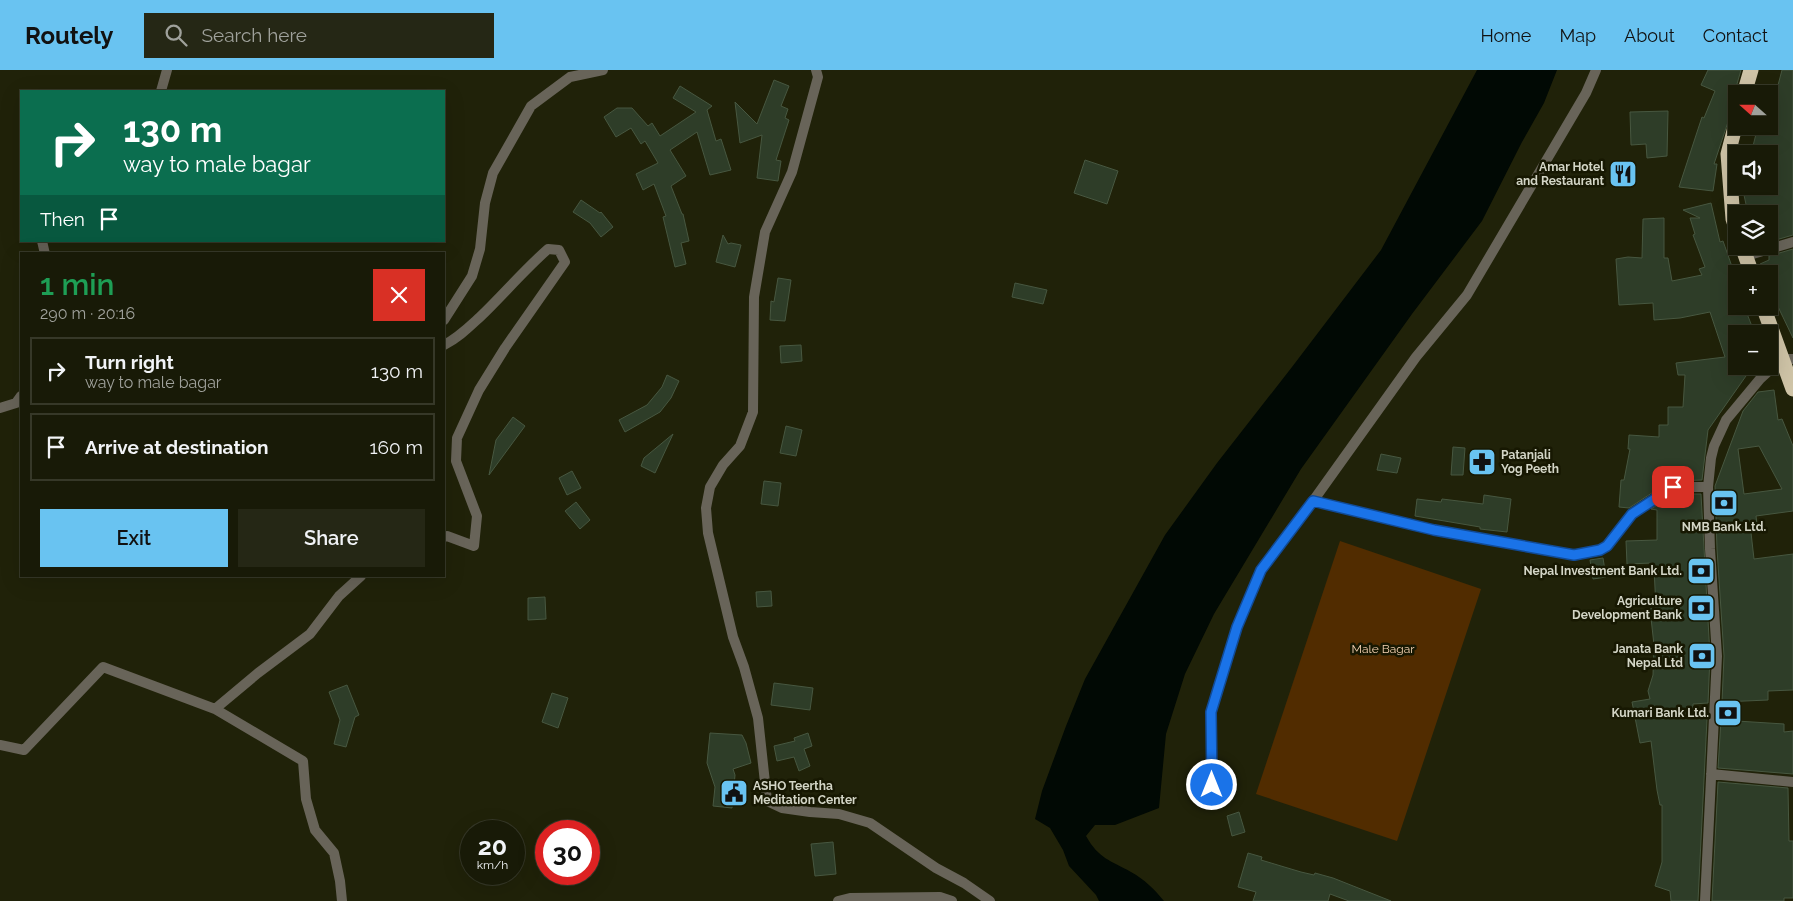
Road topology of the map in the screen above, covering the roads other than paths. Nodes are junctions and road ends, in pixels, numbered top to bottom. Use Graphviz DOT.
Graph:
graph roads {
  1 [pos="166,70"];
  2 [pos="603,70"];
  3 [pos="816,70"];
  4 [pos="1596,70"];
  5 [pos="1751,70"];
  6 [pos="1747,85"];
  7 [pos="161,90"];
  8 [pos="1733,135"];
  9 [pos="1732,205"];
  10 [pos="1793,242"];
  11 [pos="1778,245"];
  12 [pos="1767,315"];
  13 [pos="445,318"];
  14 [pos="445,344"];
  15 [pos="1787,360"];
  16 [pos="1793,389"];
  17 [pos="20,397"];
  18 [pos="0,408"];
  19 [pos="1708,487"];
  20 [pos="1313,501"];
  21 [pos="445,537"];
  22 [pos="360,577"];
  23 [pos="215,709"];
  24 [pos="0,745"];
  25 [pos="1711,774"];
  26 [pos="1793,782"];
  27 [pos="1212,785"];
  28 [pos="342,901"];
  29 [pos="838,901"];
  30 [pos="952,901"];
  31 [pos="990,901"];
  32 [pos="1705,901"];
  1 -- 7 [label="street"];
  2 -- 13 [label="street"];
  3 -- 31 [label="street"];
  4 -- 20 [label="street"];
  5 -- 6 [label="highway"];
  8 -- 9 [label="highway"];
  10 -- 11 [label="street"];
  12 -- 15 [label="highway"];
  14 -- 21 [label="street"];
  15 -- 16 [label="highway"];
  15 -- 19 [label="street"];
  17 -- 18 [label="street"];
  19 -- 20 [label="street"];
  19 -- 25 [label="street"];
  20 -- 27 [label="street"];
  22 -- 23 [label="street"];
  23 -- 24 [label="street"];
  23 -- 28 [label="street"];
  25 -- 26 [label="street"];
  25 -- 32 [label="street"];
  29 -- 30 [label="street"];
}
